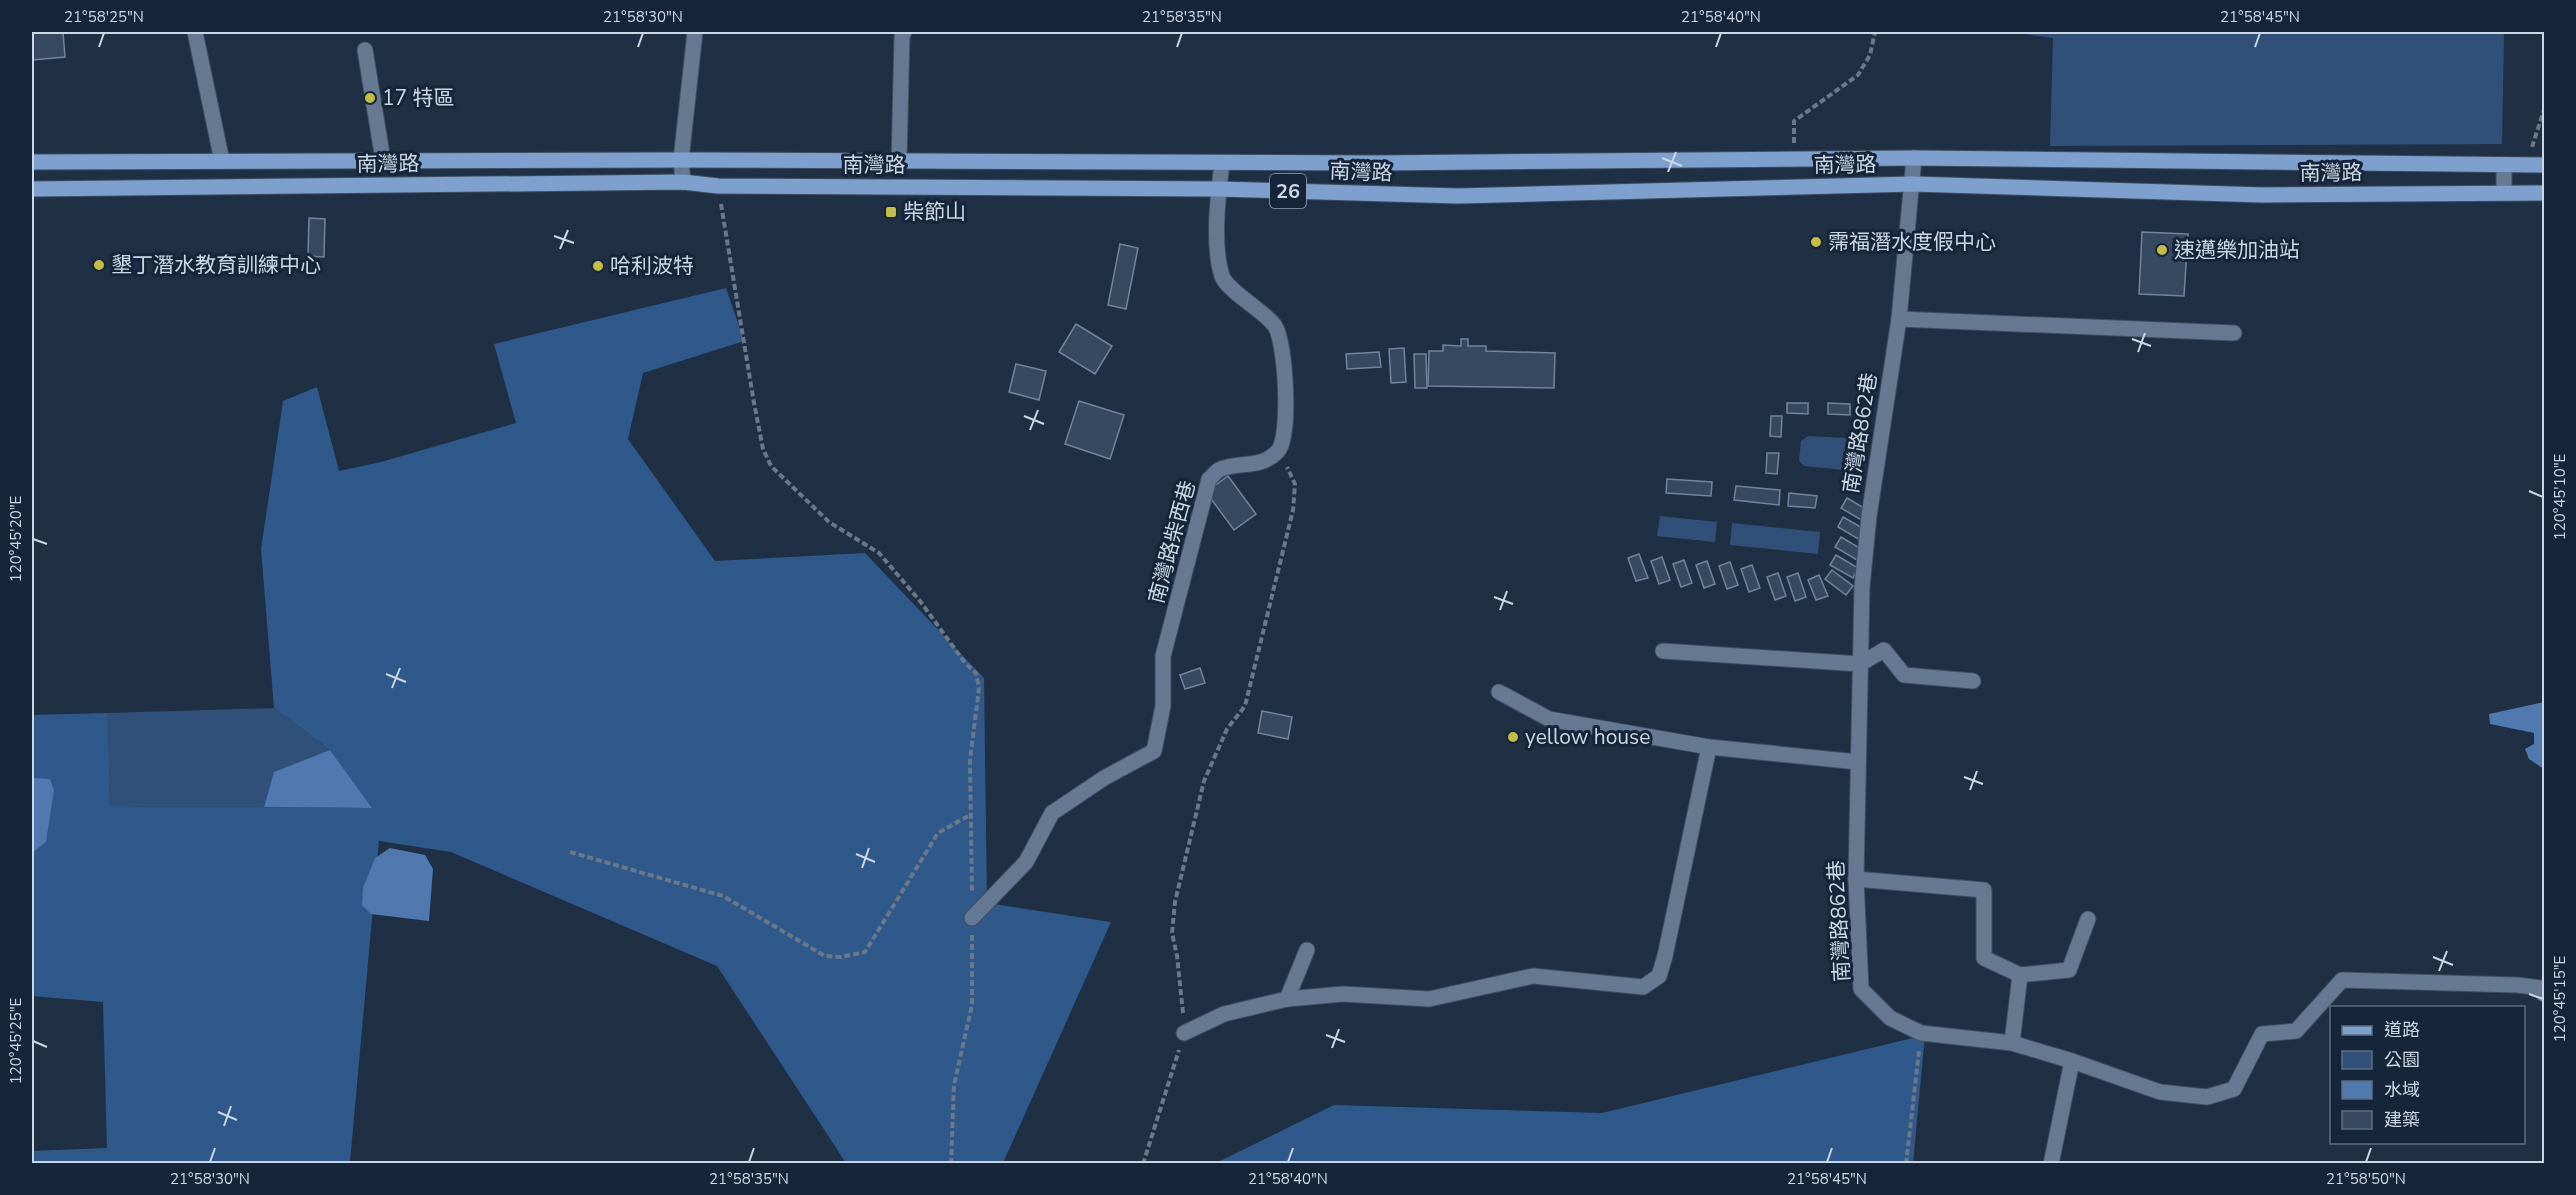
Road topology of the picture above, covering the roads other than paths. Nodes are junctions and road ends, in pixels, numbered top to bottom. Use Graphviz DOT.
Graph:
graph roads {
  1 [pos="195,32"];
  2 [pos="695,32"];
  3 [pos="904,32"];
  4 [pos="365,50"];
  5 [pos="1914,158"];
  6 [pos="383,160"];
  7 [pos="681,160"];
  8 [pos="222,161"];
  9 [pos="899,161"];
  10 [pos="32,162"];
  11 [pos="1222,163"];
  12 [pos="2504,165"];
  13 [pos="2544,165"];
  14 [pos="683,182"];
  15 [pos="1912,184"];
  16 [pos="32,189"];
  17 [pos="1219,189"];
  18 [pos="2504,192"];
  19 [pos="2544,193"];
  20 [pos="1899,319"];
  21 [pos="2234,333"];
  22 [pos="1663,651"];
  23 [pos="1860,664"];
  24 [pos="1973,681"];
  25 [pos="1499,692"];
  26 [pos="1709,747"];
  27 [pos="1858,762"];
  28 [pos="1856,879"];
  29 [pos="972,918"];
  30 [pos="2088,919"];
  31 [pos="1306,950"];
  32 [pos="2020,975"];
  33 [pos="2544,994"];
  34 [pos="1287,999"];
  35 [pos="1185,1032"];
  36 [pos="2012,1043"];
  37 [pos="2072,1061"];
  38 [pos="2051,1164"];
  1 -- 8 [label="street"];
  2 -- 7 [label="street"];
  3 -- 9 [label="street"];
  4 -- 6 [label="street"];
  5 -- 11 [label="main road, 南灣路 / 26"];
  5 -- 12 [label="main road, 南灣路 / 26"];
  5 -- 15 [label="street, 南灣路862巷"];
  6 -- 7 [label="main road, 南灣路 / 26"];
  6 -- 8 [label="main road, 南灣路 / 26"];
  7 -- 9 [label="main road, 南灣路 / 26"];
  7 -- 14 [label="street"];
  8 -- 10 [label="main road, 南灣路 / 26"];
  9 -- 11 [label="main road, 南灣路 / 26"];
  11 -- 17 [label="street"];
  12 -- 13 [label="main road, 南灣路 / 26"];
  12 -- 18 [label="street"];
  14 -- 16 [label="main road, 南灣路 / 26"];
  14 -- 17 [label="main road, 南灣路 / 26"];
  15 -- 17 [label="main road, 南灣路 / 26"];
  15 -- 18 [label="main road, 南灣路 / 26"];
  15 -- 20 [label="street, 南灣路862巷"];
  17 -- 29 [label="street, 南灣路柴西巷"];
  18 -- 19 [label="main road, 南灣路 / 26"];
  20 -- 21 [label="street"];
  20 -- 23 [label="street, 南灣路862巷"];
  22 -- 23 [label="street"];
  23 -- 24 [label="street"];
  23 -- 27 [label="street, 南灣路862巷"];
  25 -- 26 [label="street"];
  26 -- 27 [label="street"];
  26 -- 34 [label="street"];
  27 -- 28 [label="street, 南灣路862巷"];
  28 -- 32 [label="street"];
  28 -- 36 [label="street, 南灣路862巷"];
  30 -- 32 [label="street"];
  31 -- 34 [label="street"];
  32 -- 36 [label="street"];
  33 -- 37 [label="street, 南灣路862巷"];
  34 -- 35 [label="street"];
  36 -- 37 [label="street, 南灣路862巷"];
  37 -- 38 [label="street"];
}
